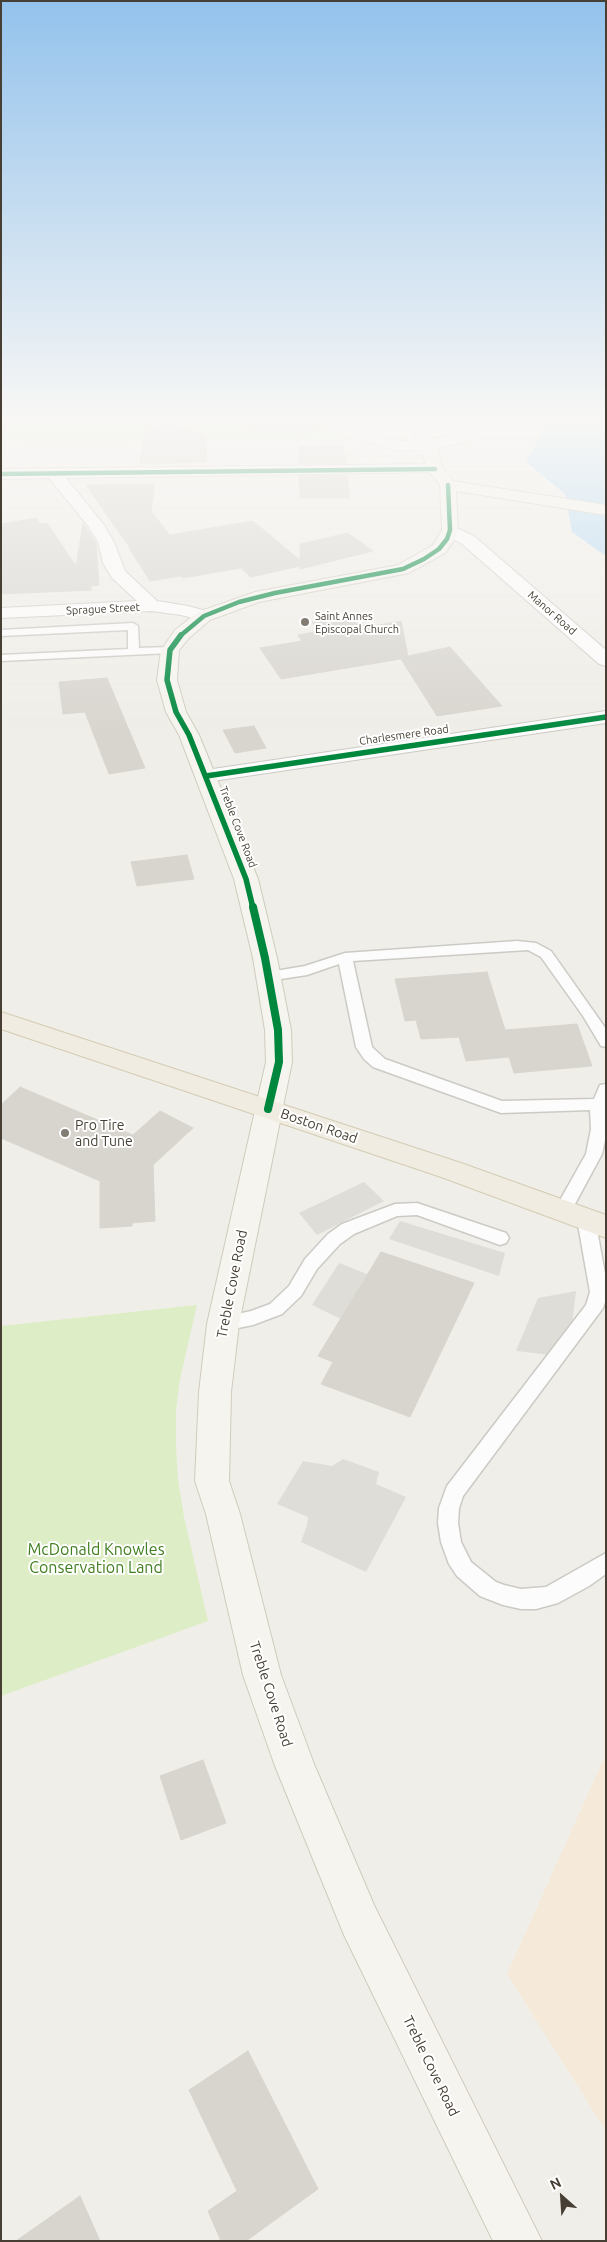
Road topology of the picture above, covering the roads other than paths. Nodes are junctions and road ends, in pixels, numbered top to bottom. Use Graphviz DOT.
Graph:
graph roads {
  1 [pos="96,526"];
  2 [pos="450,526"];
  3 [pos="450,530"];
  4 [pos="152,606"];
  5 [pos="1,613"];
  6 [pos="204,616"];
  7 [pos="1,633"];
  8 [pos="134,650"];
  9 [pos="170,650"];
  10 [pos="1,658"];
  11 [pos="606,660"];
  12 [pos="606,717"];
  13 [pos="206,776"];
  14 [pos="345,957"];
  15 [pos="268,976"];
  16 [pos="1,1020"];
  17 [pos="606,1042"];
  18 [pos="603,1096"];
  19 [pos="268,1109"];
  20 [pos="585,1219"];
  21 [pos="500,1238"];
  22 [pos="602,1293"];
  23 [pos="223,1324"];
  24 [pos="606,1562"];
  25 [pos="518,2241"];
  1 -- 4 [label="street"];
  2 -- 3 [label="street"];
  3 -- 6 [label="street"];
  3 -- 11 [label="street, Manor Road"];
  4 -- 5 [label="street, Sprague Street"];
  4 -- 6 [label="street, Sprague Street"];
  6 -- 9 [label="street"];
  7 -- 8 [label="lane"];
  8 -- 9 [label="lane"];
  8 -- 10 [label="lane"];
  9 -- 13 [label="street, Treble Cove Road"];
  12 -- 13 [label="street, Charlesmere Road"];
  13 -- 15 [label="street, Treble Cove Road"];
  14 -- 15 [label="lane"];
  14 -- 17 [label="lane"];
  14 -- 18 [label="lane"];
  15 -- 19 [label="street, Treble Cove Road"];
  16 -- 19 [label="main road, Boston Road"];
  18 -- 20 [label="lane"];
  19 -- 20 [label="main road, Boston Road"];
  19 -- 23 [label="street, Treble Cove Road"];
  20 -- 22 [label="lane"];
  21 -- 23 [label="lane"];
  22 -- 24 [label="lane"];
  23 -- 25 [label="street, Treble Cove Road"];
}
